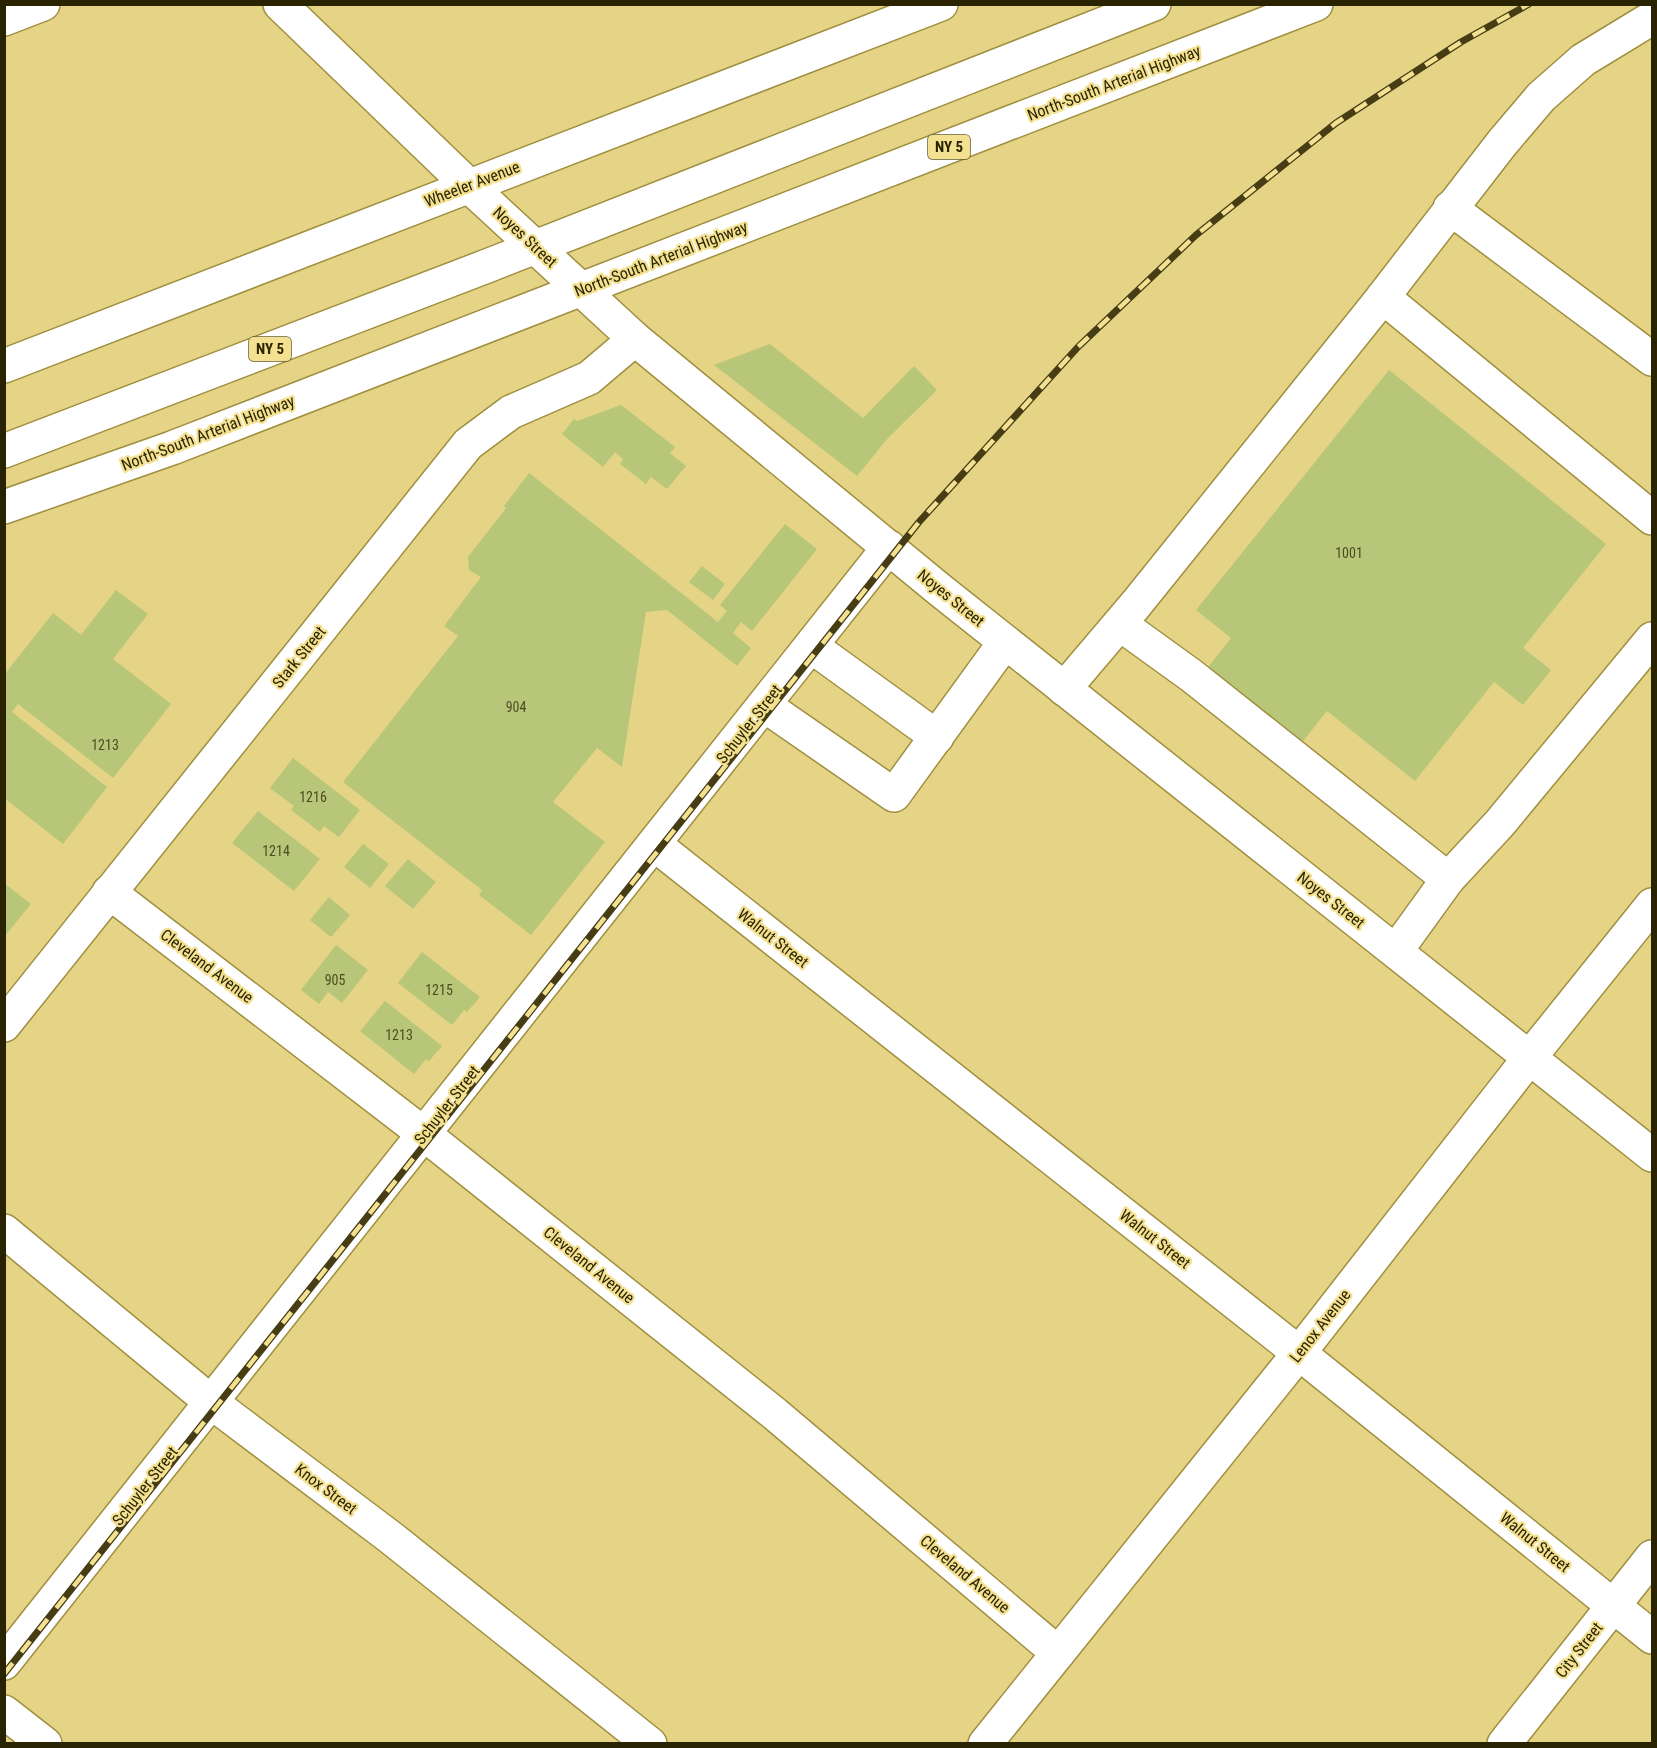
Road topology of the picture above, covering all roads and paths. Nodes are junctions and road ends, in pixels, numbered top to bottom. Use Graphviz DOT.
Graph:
graph roads {
  1 [pos="43,4"];
  2 [pos="280,4"];
  3 [pos="941,4"];
  4 [pos="1154,4"];
  5 [pos="1316,4"];
  6 [pos="1653,18"];
  7 [pos="4,19"];
  8 [pos="469,186"];
  9 [pos="1450,208"];
  10 [pos="536,246"];
  11 [pos="581,290"];
  12 [pos="1383,297"];
  13 [pos="635,339"];
  14 [pos="1653,359"];
  15 [pos="4,366"];
  16 [pos="4,451"];
  17 [pos="4,507"];
  18 [pos="1653,518"];
  19 [pos="889,547"];
  20 [pos="1120,624"];
  21 [pos="1653,639"];
  22 [pos="1005,642"];
  23 [pos="810,646"];
  24 [pos="1064,688"];
  25 [pos="764,705"];
  26 [pos="937,737"];
  27 [pos="654,844"];
  28 [pos="1448,879"];
  29 [pos="109,892"];
  30 [pos="1653,905"];
  31 [pos="1396,951"];
  32 [pos="4,1025"];
  33 [pos="1530,1057"];
  34 [pos="424,1134"];
  35 [pos="1653,1155"];
  36 [pos="4,1232"];
  37 [pos="1299,1353"];
  38 [pos="211,1402"];
  39 [pos="1653,1557"];
  40 [pos="1614,1606"];
  41 [pos="1653,1637"];
  42 [pos="1058,1653"];
  43 [pos="4,1663"];
  44 [pos="4,1712"];
  45 [pos="45,1743"];
  46 [pos="650,1743"];
  47 [pos="985,1743"];
  48 [pos="1504,1743"];
  1 -- 7 [label="main road"];
  2 -- 8 [label="main road, Noyes Street"];
  3 -- 8 [label="main road, Wheeler Avenue"];
  4 -- 10 [label="main road, NY 5"];
  5 -- 11 [label="main road, North-South Arterial Highway / NY 5"];
  6 -- 9 [label="main road"];
  8 -- 10 [label="main road, Noyes Street"];
  8 -- 15 [label="main road, Wheeler Avenue"];
  9 -- 12 [label="main road"];
  9 -- 14 [label="main road"];
  10 -- 11 [label="main road, Noyes Street"];
  10 -- 16 [label="main road, NY 5"];
  11 -- 13 [label="main road, Noyes Street"];
  11 -- 17 [label="main road, North-South Arterial Highway / NY 5"];
  12 -- 18 [label="main road"];
  12 -- 20 [label="main road"];
  13 -- 19 [label="main road, Noyes Street"];
  13 -- 29 [label="main road, Stark Street"];
  19 -- 22 [label="main road, Noyes Street"];
  19 -- 23 [label="main road, Schuyler Street"];
  20 -- 24 [label="main road"];
  20 -- 28 [label="main road"];
  21 -- 28 [label="main road"];
  22 -- 24 [label="main road, Noyes Street"];
  22 -- 26 [label="main road"];
  23 -- 25 [label="main road, Schuyler Street"];
  23 -- 26 [label="main road"];
  24 -- 31 [label="main road, Noyes Street"];
  25 -- 26 [label="main road"];
  25 -- 27 [label="main road, Schuyler Street"];
  27 -- 34 [label="main road, Schuyler Street"];
  27 -- 37 [label="main road, Walnut Street"];
  28 -- 31 [label="main road"];
  29 -- 32 [label="main road, Stark Street"];
  29 -- 34 [label="main road, Cleveland Avenue"];
  30 -- 33 [label="main road, Lenox Avenue"];
  31 -- 33 [label="main road, Noyes Street"];
  33 -- 35 [label="main road, Noyes Street"];
  33 -- 37 [label="main road, Lenox Avenue"];
  34 -- 38 [label="main road, Schuyler Street"];
  34 -- 42 [label="main road, Cleveland Avenue"];
  36 -- 38 [label="main road, Knox Street"];
  37 -- 40 [label="main road, Walnut Street"];
  37 -- 42 [label="main road, Lenox Avenue"];
  38 -- 43 [label="main road, Schuyler Street"];
  38 -- 46 [label="main road, Knox Street"];
  39 -- 40 [label="main road, City Street"];
  40 -- 41 [label="main road, Walnut Street"];
  40 -- 48 [label="main road, City Street"];
  42 -- 47 [label="main road, Lenox Avenue"];
  44 -- 45 [label="main road"];
}
